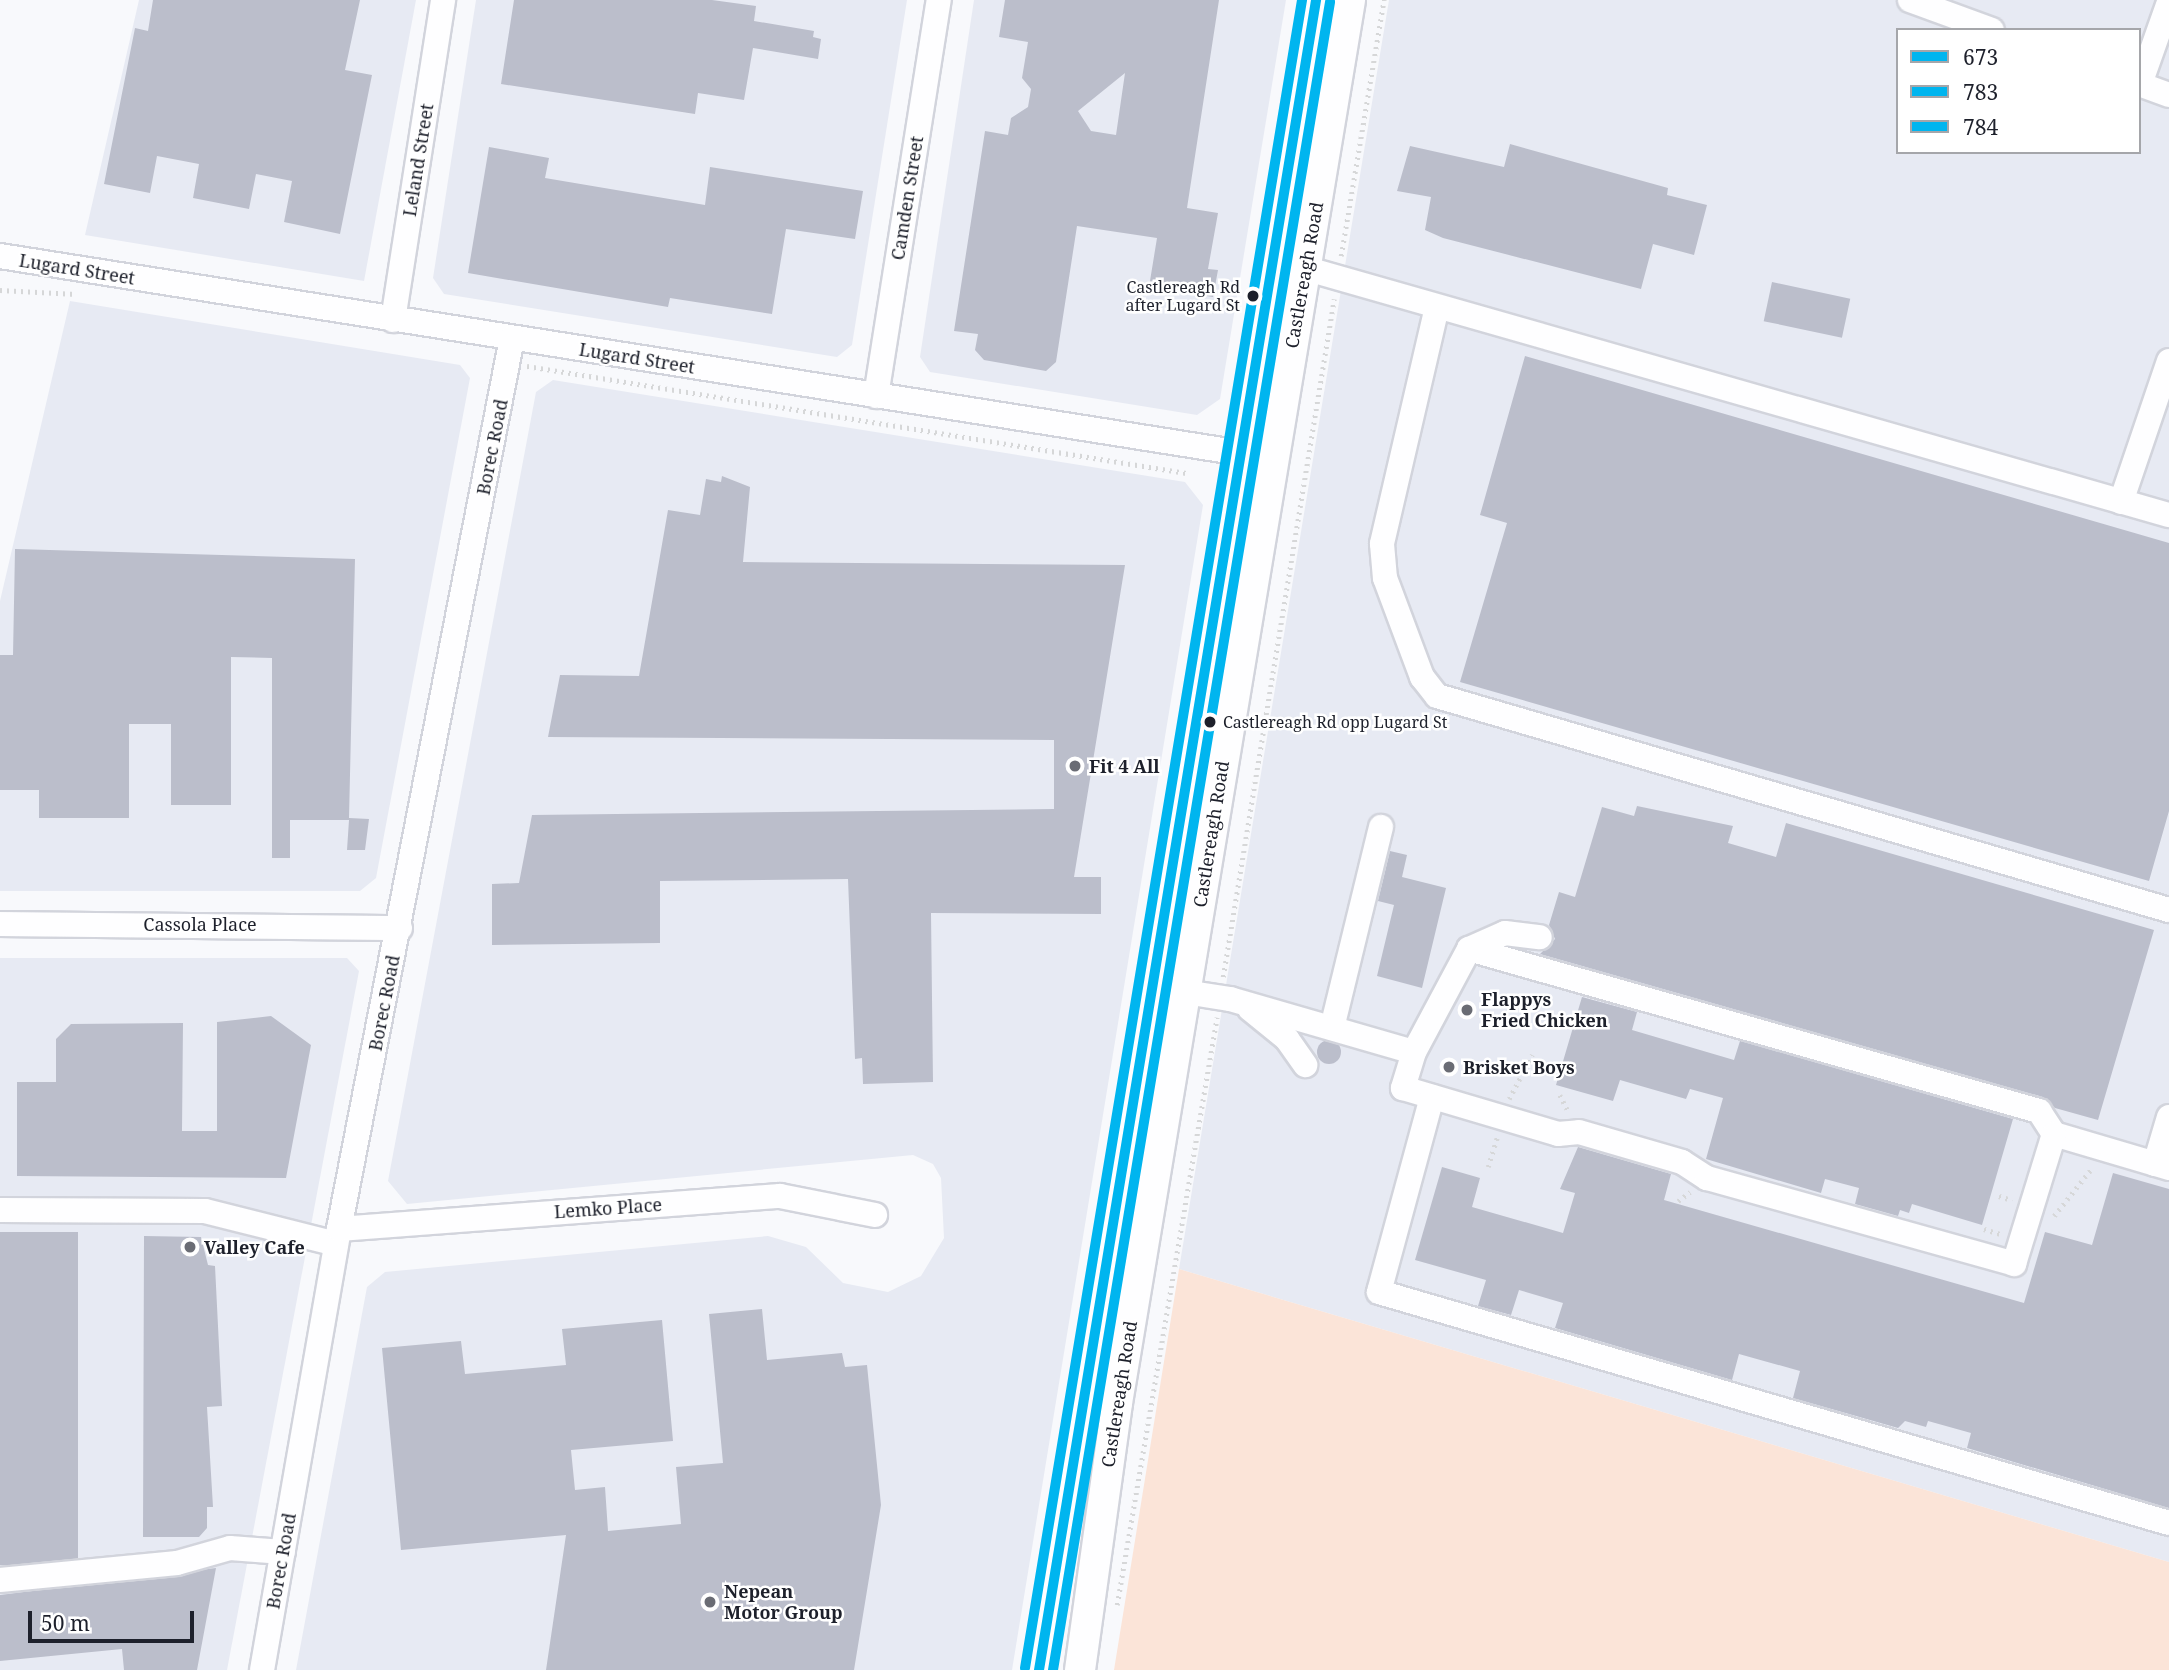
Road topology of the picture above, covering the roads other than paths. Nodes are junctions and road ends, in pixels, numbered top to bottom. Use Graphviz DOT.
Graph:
graph roads {
  1 [pos="443,0"];
  2 [pos="939,0"];
  3 [pos="1316,0"];
  4 [pos="1350,0"];
  5 [pos="1910,0"];
  6 [pos="2169,2"];
  7 [pos="1987,28"];
  8 [pos="2141,81"];
  9 [pos="2141,84"];
  10 [pos="2169,95"];
  11 [pos="0,256"];
  12 [pos="1304,268"];
  13 [pos="1437,307"];
  14 [pos="393,320"];
  15 [pos="512,338"];
  16 [pos="2169,360"];
  17 [pos="876,396"];
  18 [pos="1239,453"];
  19 [pos="1273,458"];
  20 [pos="2121,502"];
  21 [pos="2169,515"];
  22 [pos="1381,827"];
  23 [pos="2169,910"];
  24 [pos="0,923"];
  25 [pos="400,928"];
  26 [pos="1540,937"];
  27 [pos="1469,949"];
  28 [pos="1185,992"];
  29 [pos="1231,1000"];
  30 [pos="1332,1028"];
  31 [pos="1414,1052"];
  32 [pos="1305,1065"];
  33 [pos="1433,1097"];
  34 [pos="2169,1117"];
  35 [pos="2054,1134"];
  36 [pos="2162,1166"];
  37 [pos="0,1210"];
  38 [pos="875,1215"];
  39 [pos="338,1236"];
  40 [pos="2169,1523"];
  41 [pos="283,1552"];
  42 [pos="0,1580"];
  43 [pos="262,1670"];
  44 [pos="1039,1670"];
  45 [pos="1080,1670"];
  1 -- 14 [label="street, Leland Street"];
  2 -- 17 [label="street, Camden Street"];
  3 -- 18 [label="main road, Castlereagh Road"];
  4 -- 12 [label="main road, Castlereagh Road"];
  5 -- 7 [label="street"];
  6 -- 8 [label="street"];
  9 -- 10 [label="street"];
  11 -- 14 [label="street, Lugard Street"];
  12 -- 13 [label="street"];
  12 -- 19 [label="main road, Castlereagh Road"];
  13 -- 20 [label="street"];
  13 -- 23 [label="street"];
  14 -- 15 [label="street, Lugard Street"];
  15 -- 17 [label="street, Lugard Street"];
  15 -- 25 [label="street, Borec Road"];
  16 -- 20 [label="street"];
  17 -- 18 [label="street, Lugard Street"];
  18 -- 19 [label="street, Lugard Street"];
  18 -- 44 [label="main road, Castlereagh Road"];
  19 -- 28 [label="main road, Castlereagh Road"];
  20 -- 21 [label="street"];
  22 -- 30 [label="street"];
  24 -- 25 [label="street, Cassola Place"];
  25 -- 39 [label="street, Borec Road"];
  26 -- 27 [label="street"];
  27 -- 31 [label="street"];
  27 -- 35 [label="street"];
  28 -- 29 [label="street"];
  28 -- 45 [label="main road, Castlereagh Road"];
  29 -- 30 [label="street"];
  29 -- 32 [label="street"];
  30 -- 31 [label="street"];
  31 -- 33 [label="street"];
  33 -- 35 [label="street"];
  33 -- 40 [label="street"];
  34 -- 36 [label="street"];
  35 -- 36 [label="street"];
  37 -- 39 [label="street, Lemko Place"];
  38 -- 39 [label="street, Lemko Place"];
  39 -- 41 [label="street, Borec Road"];
  41 -- 42 [label="street"];
  41 -- 43 [label="street, Borec Road"];
}
